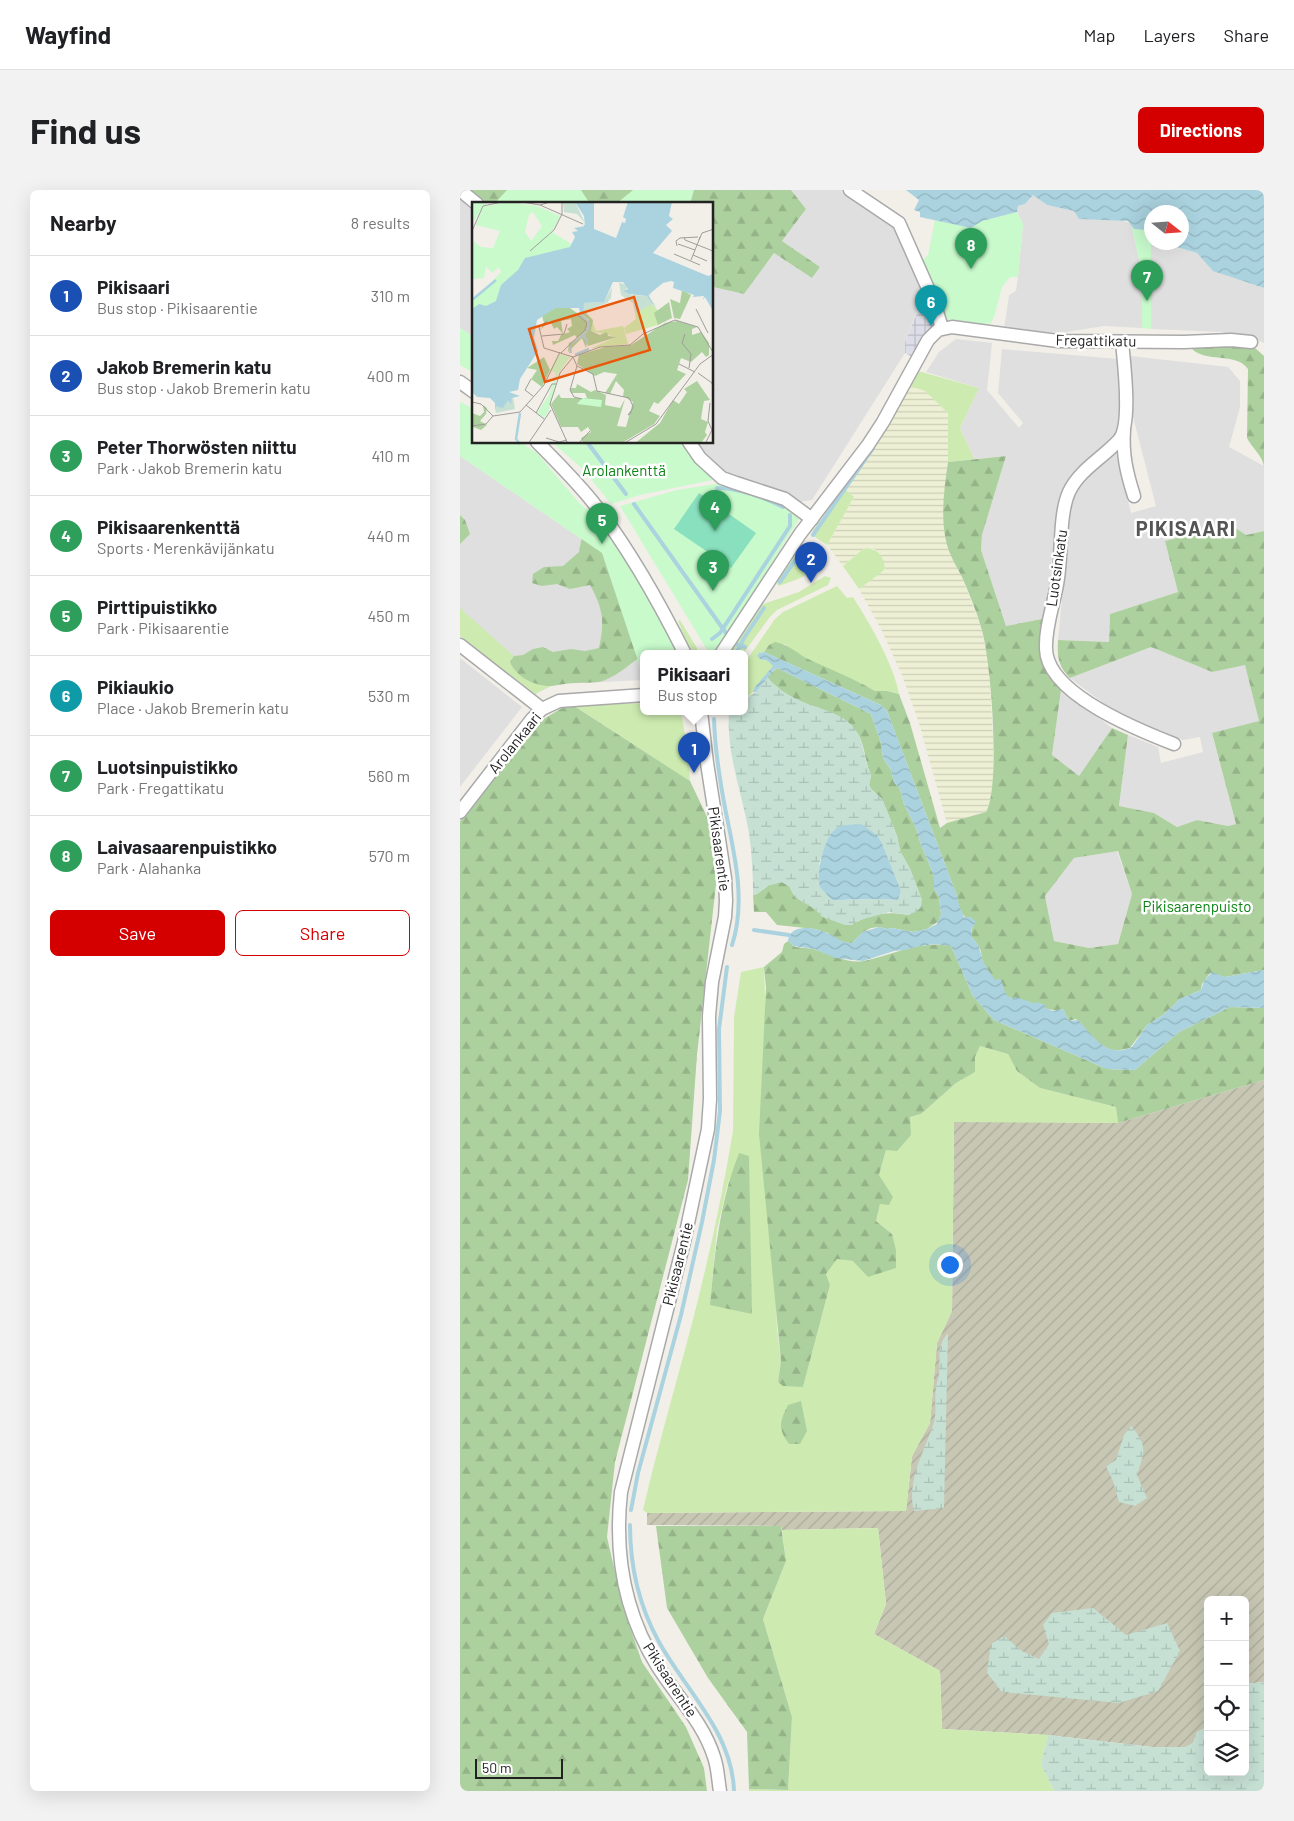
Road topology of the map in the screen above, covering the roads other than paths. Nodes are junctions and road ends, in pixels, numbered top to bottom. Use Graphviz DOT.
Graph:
graph roads {
  1 [pos="460,190"];
  2 [pos="850,190"];
  3 [pos="475,202"];
  4 [pos="942,328"];
  5 [pos="1122,342"];
  6 [pos="1251,342"];
  7 [pos="460,382"];
  8 [pos="472,391"];
  9 [pos="1124,428"];
  10 [pos="538,444"];
  11 [pos="690,444"];
  12 [pos="1134,496"];
  13 [pos="812,519"];
  14 [pos="460,645"];
  15 [pos="683,650"];
  16 [pos="723,650"];
  17 [pos="640,695"];
  18 [pos="542,709"];
  19 [pos="701,715"];
  20 [pos="1174,744"];
  21 [pos="460,812"];
  22 [pos="720,1791"];
  1 -- 3 [label="street"];
  2 -- 4 [label="street"];
  4 -- 5 [label="street, Fregattikatu"];
  4 -- 13 [label="street"];
  5 -- 6 [label="street, Fregattikatu"];
  5 -- 9 [label="street"];
  7 -- 8 [label="street"];
  9 -- 12 [label="street"];
  9 -- 20 [label="street, Luotsinkatu"];
  10 -- 15 [label="street"];
  11 -- 13 [label="street"];
  13 -- 16 [label="street"];
  14 -- 18 [label="street"];
  17 -- 18 [label="street, Arolankaari"];
  18 -- 21 [label="street, Arolankaari"];
  19 -- 22 [label="street, Pikisaarentie"];
}
